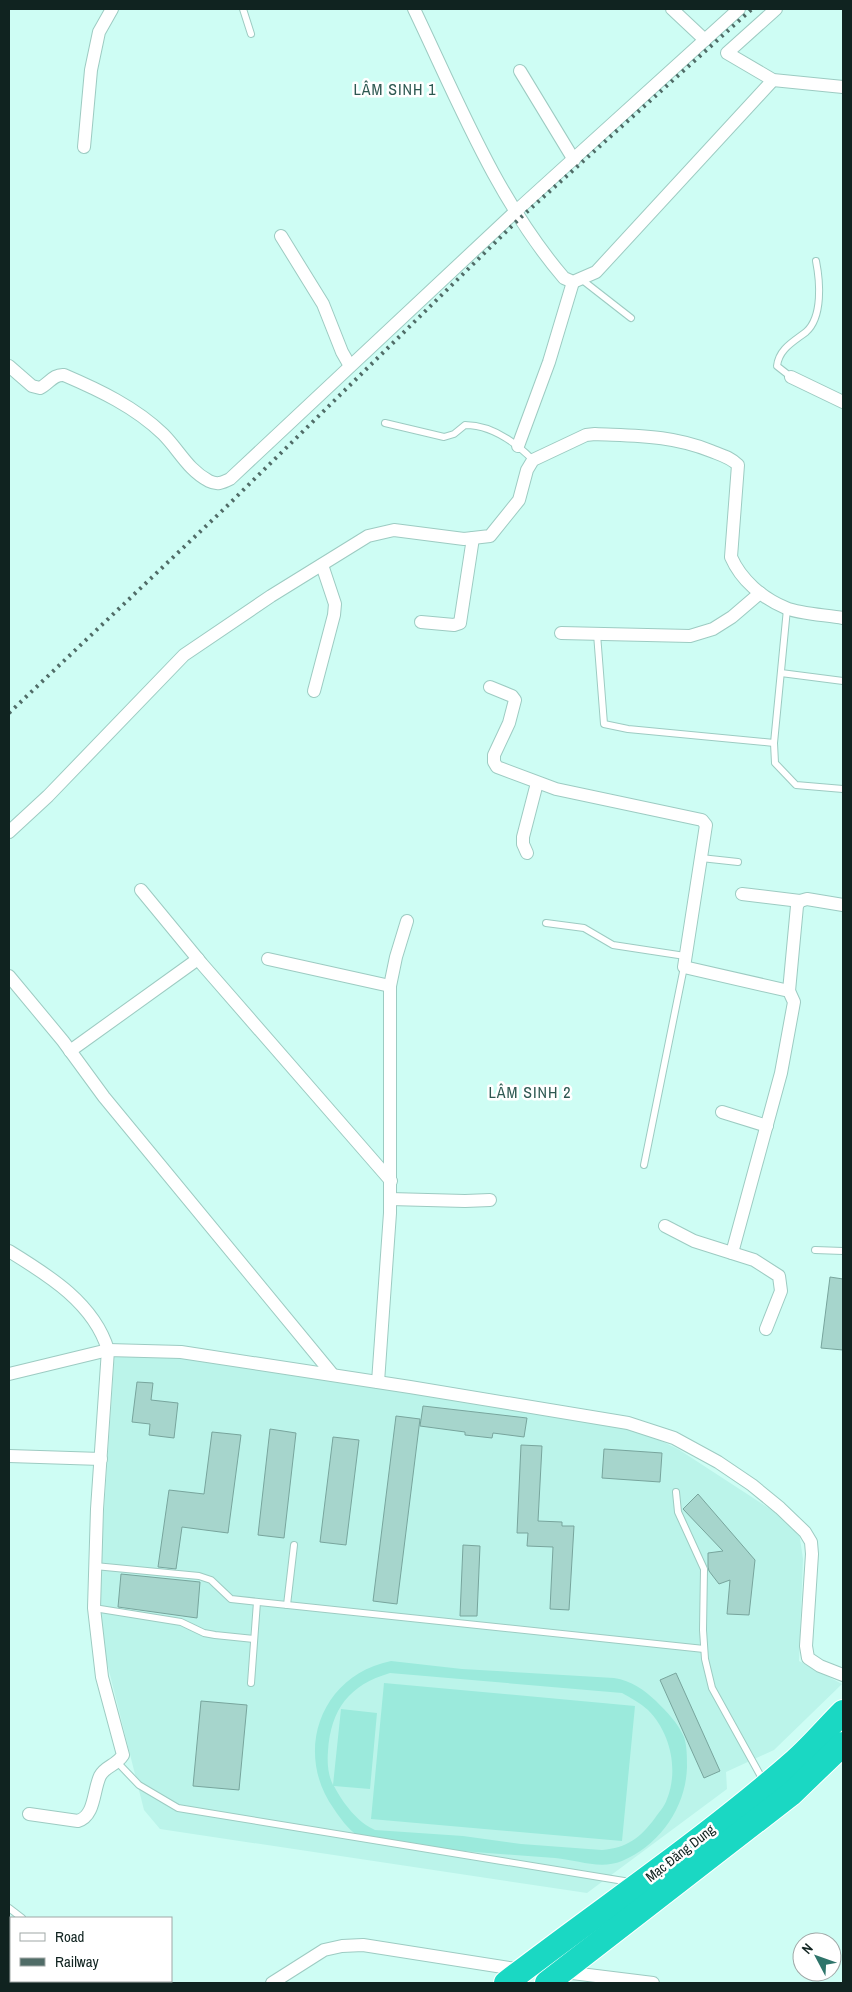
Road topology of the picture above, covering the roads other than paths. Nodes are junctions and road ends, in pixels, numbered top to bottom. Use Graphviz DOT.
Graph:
graph roads {
  1 [pos="112,9"];
  2 [pos="243,9"];
  3 [pos="414,9"];
  4 [pos="672,9"];
  5 [pos="739,9"];
  6 [pos="776,9"];
  7 [pos="252,34"];
  8 [pos="705,40"];
  9 [pos="520,72"];
  10 [pos="773,80"];
  11 [pos="843,87"];
  12 [pos="84,147"];
  13 [pos="574,160"];
  14 [pos="515,212"];
  15 [pos="281,236"];
  16 [pos="816,261"];
  17 [pos="577,280"];
  18 [pos="631,318"];
  19 [pos="9,366"];
  20 [pos="350,366"];
  21 [pos="791,377"];
  22 [pos="843,402"];
  23 [pos="385,423"];
  24 [pos="518,446"];
  25 [pos="532,460"];
  26 [pos="473,538"];
  27 [pos="322,565"];
  28 [pos="760,594"];
  29 [pos="787,609"];
  30 [pos="843,618"];
  31 [pos="421,622"];
  32 [pos="560,633"];
  33 [pos="598,634"];
  34 [pos="780,673"];
  35 [pos="843,680"];
  36 [pos="490,687"];
  37 [pos="314,691"];
  38 [pos="774,743"];
  39 [pos="538,783"];
  40 [pos="843,788"];
  41 [pos="9,832"];
  42 [pos="527,854"];
  43 [pos="701,858"];
  44 [pos="738,862"];
  45 [pos="141,890"];
  46 [pos="742,894"];
  47 [pos="800,901"];
  48 [pos="843,905"];
  49 [pos="407,921"];
  50 [pos="546,922"];
  51 [pos="198,959"];
  52 [pos="268,959"];
  53 [pos="684,961"];
  54 [pos="9,976"];
  55 [pos="390,986"];
  56 [pos="789,991"];
  57 [pos="70,1051"];
  58 [pos="722,1112"];
  59 [pos="767,1126"];
  60 [pos="644,1165"];
  61 [pos="391,1181"];
  62 [pos="390,1199"];
  63 [pos="490,1200"];
  64 [pos="665,1226"];
  65 [pos="9,1250"];
  66 [pos="815,1250"];
  67 [pos="843,1251"];
  68 [pos="732,1253"];
  69 [pos="766,1329"];
  70 [pos="108,1350"];
  71 [pos="9,1374"];
  72 [pos="333,1375"];
  73 [pos="378,1382"];
  74 [pos="9,1456"];
  75 [pos="101,1459"];
  76 [pos="676,1492"];
  77 [pos="294,1545"];
  78 [pos="95,1566"];
  79 [pos="257,1602"];
  80 [pos="286,1605"];
  81 [pos="94,1608"];
  82 [pos="254,1639"];
  83 [pos="704,1649"];
  84 [pos="843,1675"];
  85 [pos="251,1683"];
  86 [pos="843,1712"];
  87 [pos="843,1744"];
  88 [pos="118,1763"];
  89 [pos="766,1786"];
  90 [pos="29,1814"];
  91 [pos="640,1884"];
  92 [pos="9,1908"];
  93 [pos="21,1917"];
  94 [pos="515,1977"];
  95 [pos="555,1977"];
  96 [pos="272,1983"];
  97 [pos="653,1983"];
  1 -- 12 [label="street"];
  2 -- 7 [label="lane"];
  3 -- 14 [label="street"];
  4 -- 8 [label="street"];
  5 -- 8 [label="street"];
  6 -- 10 [label="street"];
  8 -- 13 [label="street"];
  9 -- 13 [label="street"];
  10 -- 11 [label="street"];
  10 -- 17 [label="street"];
  13 -- 14 [label="street"];
  14 -- 17 [label="street"];
  14 -- 20 [label="street"];
  15 -- 20 [label="street"];
  16 -- 21 [label="lane"];
  17 -- 18 [label="lane"];
  17 -- 24 [label="street"];
  19 -- 20 [label="street"];
  21 -- 22 [label="street"];
  23 -- 24 [label="lane"];
  24 -- 25 [label="lane"];
  25 -- 26 [label="street"];
  25 -- 28 [label="street"];
  26 -- 27 [label="street"];
  26 -- 31 [label="street"];
  27 -- 37 [label="street"];
  27 -- 41 [label="street"];
  28 -- 29 [label="street"];
  28 -- 33 [label="street"];
  29 -- 30 [label="street"];
  29 -- 34 [label="lane"];
  32 -- 33 [label="street"];
  33 -- 38 [label="lane"];
  34 -- 35 [label="lane"];
  34 -- 38 [label="lane"];
  36 -- 39 [label="street"];
  38 -- 40 [label="lane"];
  39 -- 42 [label="street"];
  39 -- 43 [label="street"];
  43 -- 44 [label="lane"];
  43 -- 53 [label="street"];
  45 -- 51 [label="street"];
  46 -- 47 [label="street"];
  47 -- 48 [label="street"];
  47 -- 56 [label="street"];
  49 -- 55 [label="street"];
  50 -- 53 [label="lane"];
  51 -- 57 [label="street"];
  51 -- 61 [label="street"];
  52 -- 55 [label="street"];
  53 -- 56 [label="street"];
  53 -- 60 [label="lane"];
  54 -- 57 [label="street"];
  55 -- 61 [label="street"];
  56 -- 59 [label="street"];
  57 -- 72 [label="street"];
  58 -- 59 [label="street"];
  59 -- 68 [label="street"];
  61 -- 62 [label="street"];
  62 -- 63 [label="street"];
  62 -- 73 [label="street"];
  64 -- 68 [label="street"];
  65 -- 70 [label="street"];
  66 -- 67 [label="lane"];
  68 -- 69 [label="street"];
  70 -- 71 [label="street"];
  70 -- 72 [label="street"];
  70 -- 75 [label="street"];
  72 -- 73 [label="street"];
  73 -- 84 [label="street"];
  74 -- 75 [label="street"];
  75 -- 78 [label="street"];
  76 -- 83 [label="lane"];
  77 -- 80 [label="lane"];
  78 -- 79 [label="lane"];
  78 -- 81 [label="street"];
  79 -- 80 [label="lane"];
  79 -- 82 [label="lane"];
  80 -- 83 [label="lane"];
  81 -- 82 [label="lane"];
  81 -- 88 [label="street"];
  82 -- 85 [label="lane"];
  83 -- 89 [label="lane"];
  86 -- 89 [label="highway, Mạc Đăng Dung"];
  87 -- 95 [label="highway, Mạc Đăng Dung"];
  88 -- 90 [label="street"];
  88 -- 91 [label="lane"];
  89 -- 91 [label="highway, Mạc Đăng Dung"];
  91 -- 94 [label="highway, Mạc Đăng Dung"];
  92 -- 93 [label="lane"];
  94 -- 96 [label="street"];
  95 -- 97 [label="street"];
}
